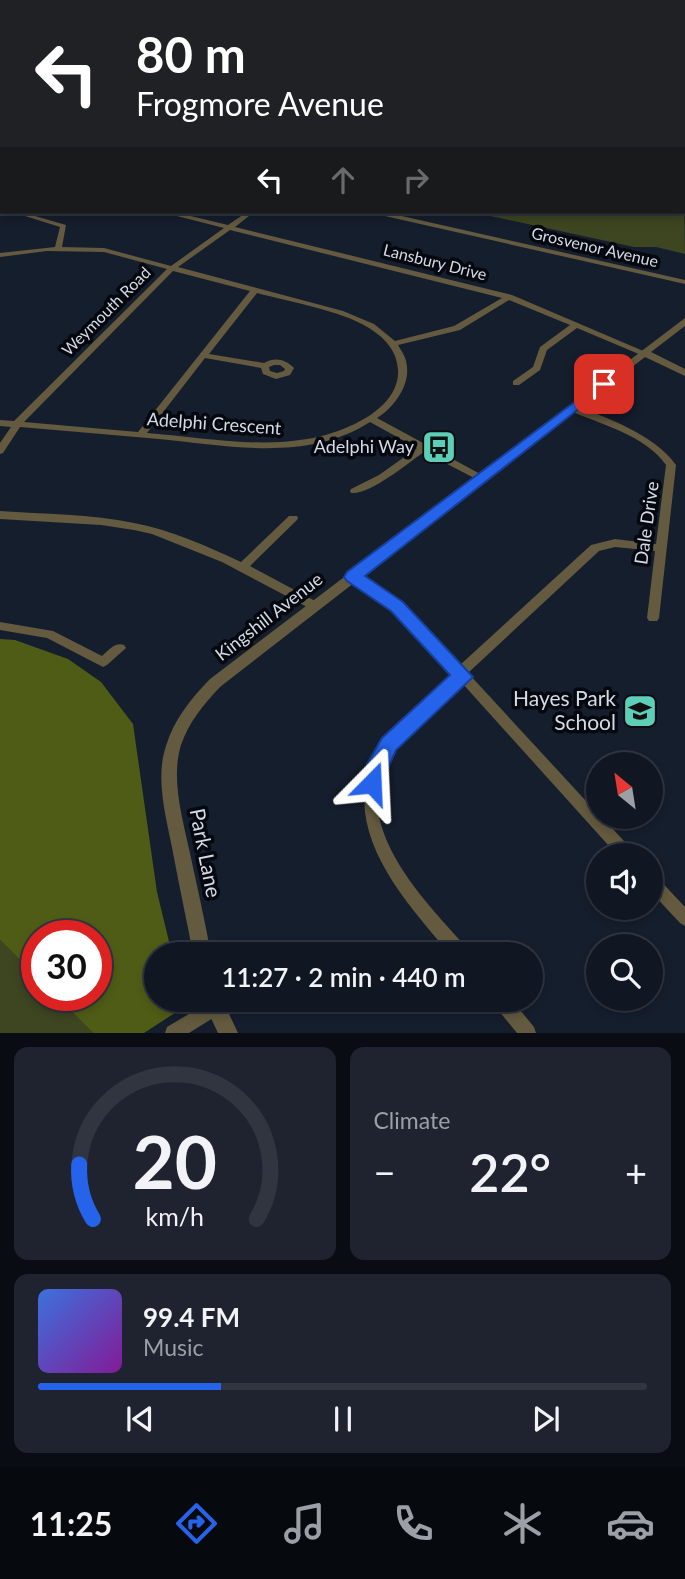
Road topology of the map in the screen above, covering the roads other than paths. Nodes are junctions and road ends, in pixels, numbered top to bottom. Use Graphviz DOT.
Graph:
graph roads {
  1 [pos="175,214"];
  2 [pos="248,214"];
  3 [pos="385,214"];
  4 [pos="28,216"];
  5 [pos="230,227"];
  6 [pos="58,248"];
  7 [pos="0,255"];
  8 [pos="172,268"];
  9 [pos="685,282"];
  10 [pos="255,290"];
  11 [pos="509,297"];
  12 [pos="685,321"];
  13 [pos="576,325"];
  14 [pos="394,344"];
  15 [pos="644,353"];
  16 [pos="202,355"];
  17 [pos="265,366"];
  18 [pos="685,373"];
  19 [pos="516,383"];
  20 [pos="571,408"];
  21 [pos="371,419"];
  22 [pos="0,423"];
  23 [pos="18,424"];
  24 [pos="140,435"];
  25 [pos="425,447"];
  26 [pos="0,451"];
  27 [pos="480,478"];
  28 [pos="355,491"];
  29 [pos="0,515"];
  30 [pos="293,518"];
  31 [pos="660,548"];
  32 [pos="241,568"];
  33 [pos="353,577"];
  34 [pos="315,606"];
  35 [pos="653,618"];
  36 [pos="0,626"];
  37 [pos="120,648"];
  38 [pos="462,675"];
  39 [pos="170,760"];
  40 [pos="616,843"];
  41 [pos="663,894"];
  42 [pos="685,918"];
  43 [pos="200,942"];
  44 [pos="451,942"];
  45 [pos="201,1012"];
  46 [pos="218,1012"];
  47 [pos="511,1012"];
  48 [pos="173,1033"];
  49 [pos="228,1033"];
  50 [pos="528,1033"];
  1 -- 5 [label="street, Lansbury Drive"];
  2 -- 5 [label="street, Weymouth Road"];
  3 -- 9 [label="street, Grosvenor Avenue"];
  4 -- 6 [label="street"];
  5 -- 8 [label="street, Weymouth Road"];
  5 -- 11 [label="street, Lansbury Drive"];
  6 -- 7 [label="street"];
  6 -- 8 [label="street"];
  8 -- 10 [label="street"];
  8 -- 23 [label="street, Weymouth Road"];
  10 -- 14 [label="street"];
  10 -- 16 [label="street"];
  11 -- 13 [label="street, Lansbury Drive"];
  11 -- 14 [label="street"];
  12 -- 15 [label="street, Kingshill Avenue"];
  13 -- 15 [label="street, Lansbury Drive"];
  13 -- 19 [label="street"];
  14 -- 21 [label="street, Adelphi Crescent"];
  15 -- 18 [label="street, Lansbury Drive"];
  15 -- 20 [label="street, Kingshill Avenue"];
  16 -- 17 [label="street"];
  16 -- 24 [label="street"];
  20 -- 27 [label="street, Kingshill Avenue"];
  20 -- 31 [label="street, Dale Drive"];
  21 -- 24 [label="street, Adelphi Crescent"];
  21 -- 25 [label="street"];
  22 -- 23 [label="street, Adelphi Crescent"];
  23 -- 24 [label="street, Adelphi Crescent"];
  23 -- 26 [label="street, Weymouth Road"];
  25 -- 27 [label="street"];
  25 -- 28 [label="street"];
  27 -- 33 [label="street, Kingshill Avenue"];
  29 -- 32 [label="street"];
  30 -- 32 [label="street"];
  31 -- 35 [label="street, Dale Drive"];
  31 -- 38 [label="street"];
  32 -- 34 [label="street"];
  33 -- 34 [label="street, Kingshill Avenue"];
  33 -- 38 [label="street"];
  34 -- 39 [label="street, Kingshill Avenue"];
  36 -- 37 [label="street"];
  38 -- 40 [label="street"];
  38 -- 44 [label="street"];
  39 -- 43 [label="street, Park Lane"];
  41 -- 42 [label="street"];
  45 -- 48 [label="street"];
  46 -- 49 [label="street"];
  47 -- 50 [label="street"];
}
